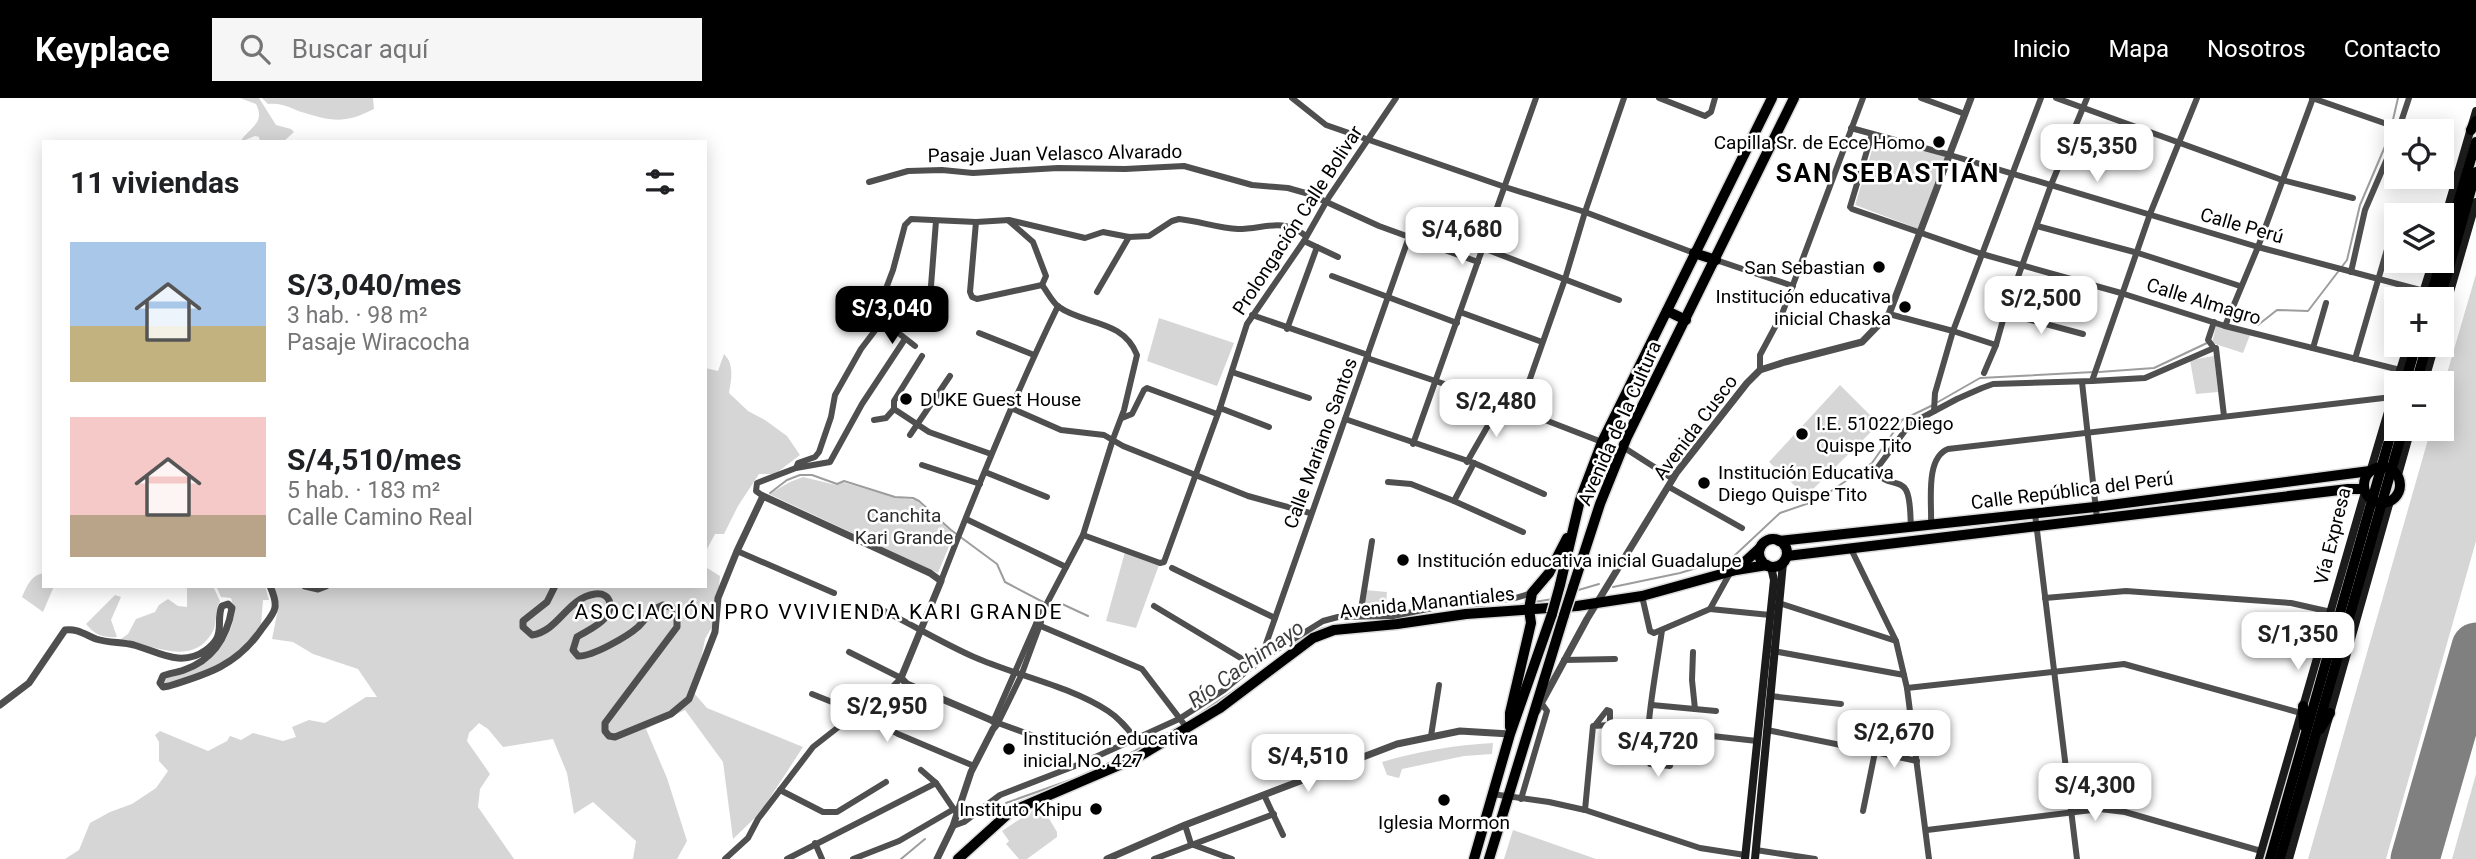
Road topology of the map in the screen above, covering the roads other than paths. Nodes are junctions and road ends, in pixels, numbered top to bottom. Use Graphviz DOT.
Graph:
graph roads {
  1 [pos="1292,98"];
  2 [pos="1396,98"];
  3 [pos="1536,98"];
  4 [pos="1624,98"];
  5 [pos="1659,98"];
  6 [pos="1715,98"];
  7 [pos="1772,98"];
  8 [pos="1794,98"];
  9 [pos="1863,98"];
  10 [pos="1921,98"];
  11 [pos="1972,98"];
  12 [pos="2041,98"];
  13 [pos="2056,98"];
  14 [pos="2087,98"];
  15 [pos="2197,98"];
  16 [pos="2313,98"];
  17 [pos="2409,98"];
  18 [pos="2084,108"];
  19 [pos="2476,111"];
  20 [pos="1965,114"];
  21 [pos="2402,119"];
  22 [pos="1760,122"];
  23 [pos="2384,123"];
  24 [pos="2473,125"];
  25 [pos="1851,128"];
  26 [pos="1778,131"];
  27 [pos="1872,134"];
  28 [pos="1369,139"];
  29 [pos="2179,142"];
  30 [pos="2476,142"];
  31 [pos="1950,155"];
  32 [pos="2384,166"];
  33 [pos="2476,172"];
  34 [pos="2012,174"];
  35 [pos="2282,180"];
  36 [pos="869,182"];
  37 [pos="2051,185"];
  38 [pos="1505,187"];
  39 [pos="2451,196"];
  40 [pos="2353,198"];
  41 [pos="1327,202"];
  42 [pos="2449,203"];
  43 [pos="2476,203"];
  44 [pos="1585,212"];
  45 [pos="2150,214"];
  46 [pos="1009,220"];
  47 [pos="936,221"];
  48 [pos="976,222"];
  49 [pos="2037,226"];
  50 [pos="2456,226"];
  51 [pos="2454,231"];
  52 [pos="1920,234"];
  53 [pos="1129,237"];
  54 [pos="1409,237"];
  55 [pos="1306,238"];
  56 [pos="1317,247"];
  57 [pos="2258,247"];
  58 [pos="1483,248"];
  59 [pos="1695,253"];
  60 [pos="2138,253"];
  61 [pos="1982,254"];
  62 [pos="1338,257"];
  63 [pos="1716,260"];
  64 [pos="2384,261"];
  65 [pos="1478,262"];
  66 [pos="2024,266"];
  67 [pos="2348,271"];
  68 [pos="1332,275"];
  69 [pos="1565,279"];
  70 [pos="2379,279"];
  71 [pos="1042,285"];
  72 [pos="931,286"];
  73 [pos="1793,286"];
  74 [pos="2240,286"];
  75 [pos="2401,287"];
  76 [pos="2443,287"];
  77 [pos="2452,287"];
  78 [pos="1097,292"];
  79 [pos="2121,293"];
  80 [pos="1388,298"];
  81 [pos="1619,300"];
  82 [pos="2326,303"];
  83 [pos="1058,306"];
  84 [pos="1667,311"];
  85 [pos="1460,312"];
  86 [pos="2005,313"];
  87 [pos="1889,314"];
  88 [pos="1252,315"];
  89 [pos="1686,320"];
  90 [pos="881,321"];
  91 [pos="1457,323"];
  92 [pos="2214,323"];
  93 [pos="2225,326"];
  94 [pos="1287,329"];
  95 [pos="1953,331"];
  96 [pos="979,333"];
  97 [pos="2083,334"];
  98 [pos="905,340"];
  99 [pos="1542,342"];
  100 [pos="2210,344"];
  101 [pos="1996,345"];
  102 [pos="915,346"];
  103 [pos="2314,348"];
  104 [pos="1034,355"];
  105 [pos="922,356"];
  106 [pos="1368,356"];
  107 [pos="2404,357"];
  108 [pos="2356,359"];
  109 [pos="1760,370"];
  110 [pos="2400,370"];
  111 [pos="1232,372"];
  112 [pos="1984,373"];
  113 [pos="950,376"];
  114 [pos="2093,379"];
  115 [pos="1436,381"];
  116 [pos="2082,382"];
  117 [pos="1309,398"];
  118 [pos="2384,398"];
  119 [pos="1501,403"];
  120 [pos="1934,406"];
  121 [pos="893,408"];
  122 [pos="1011,408"];
  123 [pos="1519,410"];
  124 [pos="1218,411"];
  125 [pos="2224,416"];
  126 [pos="1122,418"];
  127 [pos="1345,419"];
  128 [pos="874,420"];
  129 [pos="918,424"];
  130 [pos="1269,427"];
  131 [pos="2088,432"];
  132 [pos="910,435"];
  133 [pos="1113,439"];
  134 [pos="2386,441"];
  135 [pos="2390,441"];
  136 [pos="2397,441"];
  137 [pos="2403,441"];
  138 [pos="1602,442"];
  139 [pos="1413,444"];
  140 [pos="1623,447"];
  141 [pos="990,454"];
  142 [pos="1471,462"];
  143 [pos="922,465"];
  144 [pos="796,468"];
  145 [pos="2382,470"];
  146 [pos="985,472"];
  147 [pos="1195,474"];
  148 [pos="1673,479"];
  149 [pos="1388,482"];
  150 [pos="980,484"];
  151 [pos="1669,486"];
  152 [pos="1544,494"];
  153 [pos="763,496"];
  154 [pos="1047,497"];
  155 [pos="2375,497"];
  156 [pos="1454,501"];
  157 [pos="2095,507"];
  158 [pos="1310,513"];
  159 [pos="2035,514"];
  160 [pos="966,519"];
  161 [pos="2097,519"];
  162 [pos="1931,523"];
  163 [pos="1575,525"];
  164 [pos="1911,526"];
  165 [pos="2036,526"];
  166 [pos="1742,528"];
  167 [pos="1523,532"];
  168 [pos="1083,535"];
  169 [pos="1372,541"];
  170 [pos="1779,541"];
  171 [pos="1760,548"];
  172 [pos="1851,549"];
  173 [pos="737,551"];
  174 [pos="1785,560"];
  175 [pos="1769,566"];
  176 [pos="1066,567"];
  177 [pos="1172,568"];
  178 [pos="1733,570"];
  179 [pos="941,581"];
  180 [pos="271,588"];
  181 [pos="554,588"];
  182 [pos="834,593"];
  183 [pos="1642,596"];
  184 [pos="2045,598"];
  185 [pos="1530,601"];
  186 [pos="1597,603"];
  187 [pos="1779,603"];
  188 [pos="874,606"];
  189 [pos="1154,606"];
  190 [pos="1710,609"];
  191 [pos="1550,611"];
  192 [pos="2331,612"];
  193 [pos="1770,615"];
  194 [pos="1360,616"];
  195 [pos="1275,618"];
  196 [pos="2342,624"];
  197 [pos="1038,625"];
  198 [pos="1662,630"];
  199 [pos="921,632"];
  200 [pos="1896,640"];
  201 [pos="2322,644"];
  202 [pos="1773,651"];
  203 [pos="849,652"];
  204 [pos="1693,652"];
  205 [pos="2348,652"];
  206 [pos="1615,659"];
  207 [pos="1260,660"];
  208 [pos="1564,660"];
  209 [pos="1254,666"];
  210 [pos="2055,670"];
  211 [pos="1018,675"];
  212 [pos="1904,675"];
  213 [pos="901,678"];
  214 [pos="1439,685"];
  215 [pos="1907,688"];
  216 [pos="812,694"];
  217 [pos="1770,696"];
  218 [pos="1542,704"];
  219 [pos="1840,704"];
  220 [pos="0,705"];
  221 [pos="1652,705"];
  222 [pos="1695,709"];
  223 [pos="2302,709"];
  224 [pos="1716,712"];
  225 [pos="2330,713"];
  226 [pos="862,714"];
  227 [pos="1180,719"];
  228 [pos="1531,720"];
  229 [pos="1596,724"];
  230 [pos="995,725"];
  231 [pos="1187,727"];
  232 [pos="1649,729"];
  233 [pos="1767,730"];
  234 [pos="1674,731"];
  235 [pos="1510,734"];
  236 [pos="1031,735"];
  237 [pos="1431,736"];
  238 [pos="2310,737"];
  239 [pos="1135,738"];
  240 [pos="1757,741"];
  241 [pos="1875,752"];
  242 [pos="1917,761"];
  243 [pos="974,766"];
  244 [pos="921,770"];
  245 [pos="886,782"];
  246 [pos="936,783"];
  247 [pos="780,790"];
  248 [pos="1492,794"];
  249 [pos="1265,795"];
  250 [pos="1507,798"];
  251 [pos="1521,799"];
  252 [pos="1585,810"];
  253 [pos="955,811"];
  254 [pos="1863,811"];
  255 [pos="2071,813"];
  256 [pos="1274,814"];
  257 [pos="1185,825"];
  258 [pos="953,826"];
  259 [pos="1927,830"];
  260 [pos="1283,835"];
  261 [pos="815,843"];
  262 [pos="1191,844"];
  263 [pos="1755,854"];
  264 [pos="2260,855"];
  265 [pos="1745,857"];
  266 [pos="725,859"];
  267 [pos="788,859"];
  268 [pos="822,859"];
  269 [pos="853,859"];
  270 [pos="937,859"];
  271 [pos="958,859"];
  272 [pos="1107,859"];
  273 [pos="1154,859"];
  274 [pos="1232,859"];
  275 [pos="1474,859"];
  276 [pos="1489,859"];
  277 [pos="1815,859"];
  278 [pos="1929,859"];
  279 [pos="2077,859"];
  280 [pos="2270,859"];
  281 [pos="2280,859"];
  282 [pos="2289,859"];
  1 -- 28 [label="street"];
  2 -- 28 [label="street, Prolongación Calle Bolivar"];
  3 -- 38 [label="street"];
  4 -- 44 [label="street"];
  5 -- 6 [label="street"];
  7 -- 22 [label="main road, Avenida de la Cultura"];
  8 -- 26 [label="main road, Avenida de la Cultura"];
  9 -- 25 [label="street"];
  10 -- 20 [label="street"];
  11 -- 20 [label="street, Avenida Cusco"];
  12 -- 34 [label="street"];
  13 -- 18 [label="street"];
  14 -- 18 [label="street"];
  15 -- 29 [label="street"];
  16 -- 23 [label="street"];
  16 -- 35 [label="street"];
  17 -- 21 [label="street"];
  18 -- 29 [label="street"];
  18 -- 37 [label="street"];
  19 -- 24 [label="main road"];
  20 -- 31 [label="street, Avenida Cusco"];
  22 -- 26 [label="main road"];
  22 -- 59 [label="main road, Avenida de la Cultura"];
  24 -- 39 [label="main road"];
  25 -- 27 [label="street, Calle Perú"];
  25 -- 73 [label="street"];
  26 -- 63 [label="main road, Avenida de la Cultura"];
  27 -- 31 [label="street, Calle Perú"];
  27 -- 52 [label="street, Calle Almagro"];
  28 -- 38 [label="street"];
  28 -- 41 [label="street, Prolongación Calle Bolivar"];
  29 -- 35 [label="street"];
  29 -- 45 [label="street"];
  30 -- 50 [label="main road"];
  31 -- 34 [label="street, Calle Perú"];
  31 -- 52 [label="street, Avenida Cusco"];
  32 -- 67 [label="street"];
  33 -- 50 [label="main road"];
  34 -- 37 [label="street, Calle Perú"];
  34 -- 61 [label="street"];
  35 -- 40 [label="street"];
  35 -- 57 [label="street"];
  36 -- 41 [label="street, Pasaje Juan Velasco Alvarado"];
  37 -- 45 [label="street, Calle Perú"];
  37 -- 49 [label="street"];
  38 -- 44 [label="street"];
  38 -- 58 [label="street"];
  39 -- 42 [label="main road"];
  39 -- 50 [label="main road"];
  41 -- 54 [label="street, Pasaje Juan Velasco Alvarado"];
  41 -- 55 [label="street, Prolongación Calle Bolivar"];
  43 -- 50 [label="main road"];
  43 -- 77 [label="main road"];
  44 -- 59 [label="street"];
  44 -- 69 [label="street"];
  45 -- 57 [label="street, Calle Perú"];
  45 -- 60 [label="street"];
  46 -- 48 [label="street"];
  46 -- 53 [label="street"];
  46 -- 71 [label="street"];
  47 -- 48 [label="street"];
  47 -- 72 [label="street"];
  47 -- 90 [label="street"];
  48 -- 71 [label="street"];
  49 -- 60 [label="street"];
  49 -- 66 [label="street"];
  50 -- 51 [label="main road"];
  50 -- 76 [label="main road"];
  52 -- 61 [label="street, Calle Almagro"];
  52 -- 87 [label="street, Avenida Cusco"];
  53 -- 55 [label="street"];
  53 -- 78 [label="street"];
  54 -- 65 [label="street, Pasaje Juan Velasco Alvarado"];
  54 -- 80 [label="street, Calle Mariano Santos"];
  55 -- 56 [label="street"];
  55 -- 88 [label="street, Prolongación Calle Bolivar"];
  56 -- 62 [label="street"];
  56 -- 94 [label="street"];
  57 -- 67 [label="street, Calle Perú"];
  57 -- 74 [label="street"];
  58 -- 65 [label="street"];
  58 -- 69 [label="street"];
  59 -- 63 [label="main road"];
  59 -- 84 [label="main road, Avenida de la Cultura"];
  60 -- 74 [label="street"];
  60 -- 79 [label="street"];
  61 -- 66 [label="street, Calle Almagro"];
  61 -- 95 [label="street"];
  63 -- 73 [label="street"];
  63 -- 89 [label="main road, Avenida de la Cultura"];
  64 -- 70 [label="street"];
  65 -- 85 [label="street"];
  66 -- 79 [label="street, Calle Almagro"];
  66 -- 86 [label="street"];
  67 -- 70 [label="street, Calle Perú"];
  68 -- 80 [label="street"];
  69 -- 81 [label="street"];
  69 -- 99 [label="street"];
  70 -- 75 [label="street, Calle Perú"];
  70 -- 108 [label="street"];
  71 -- 83 [label="street"];
  73 -- 109 [label="street"];
  74 -- 93 [label="street"];
  79 -- 92 [label="street, Calle Almagro"];
  79 -- 114 [label="street"];
  80 -- 91 [label="street"];
  80 -- 106 [label="street, Calle Mariano Santos"];
  82 -- 103 [label="street"];
  83 -- 104 [label="street"];
  83 -- 126 [label="street"];
  84 -- 89 [label="main road"];
  84 -- 138 [label="main road, Avenida de la Cultura"];
  85 -- 91 [label="street"];
  85 -- 99 [label="street"];
  86 -- 97 [label="street"];
  86 -- 101 [label="street"];
  87 -- 95 [label="street"];
  87 -- 109 [label="street, Avenida Cusco"];
  88 -- 94 [label="street"];
  88 -- 111 [label="street, Prolongación Calle Bolivar"];
  89 -- 140 [label="main road, Avenida de la Cultura"];
  90 -- 98 [label="street"];
  90 -- 144 [label="street"];
  91 -- 115 [label="street"];
  92 -- 93 [label="street, Calle Almagro"];
  92 -- 100 [label="street"];
  93 -- 103 [label="street, Calle Almagro"];
  94 -- 106 [label="street"];
  95 -- 101 [label="street"];
  95 -- 120 [label="street"];
  96 -- 104 [label="street"];
  98 -- 102 [label="street"];
  98 -- 144 [label="street"];
  99 -- 123 [label="street"];
  100 -- 114 [label="street"];
  100 -- 125 [label="street"];
  101 -- 112 [label="street"];
  103 -- 108 [label="street, Calle Almagro"];
  104 -- 122 [label="street"];
  105 -- 121 [label="street"];
  106 -- 115 [label="street"];
  106 -- 127 [label="street, Calle Mariano Santos"];
  107 -- 110 [label="main road, Vía Expresa"];
  108 -- 110 [label="street, Calle Almagro"];
  109 -- 148 [label="street, Avenida Cusco"];
  111 -- 117 [label="street"];
  111 -- 124 [label="street, Prolongación Calle Bolivar"];
  113 -- 129 [label="street"];
  114 -- 116 [label="street"];
  115 -- 119 [label="street"];
  115 -- 139 [label="street"];
  116 -- 120 [label="street"];
  116 -- 131 [label="street"];
  118 -- 125 [label="street"];
  119 -- 123 [label="street"];
  119 -- 142 [label="street"];
  120 -- 164 [label="street"];
  121 -- 128 [label="street"];
  121 -- 129 [label="street"];
  122 -- 133 [label="street"];
  122 -- 141 [label="street"];
  123 -- 138 [label="street"];
  124 -- 126 [label="street"];
  124 -- 130 [label="street"];
  124 -- 147 [label="street, Prolongación Calle Bolivar"];
  125 -- 131 [label="street"];
  126 -- 133 [label="street"];
  127 -- 139 [label="street"];
  127 -- 158 [label="street, Calle Mariano Santos"];
  129 -- 132 [label="street"];
  129 -- 141 [label="street"];
  131 -- 157 [label="street"];
  131 -- 162 [label="street"];
  133 -- 147 [label="street"];
  133 -- 168 [label="street"];
  134 -- 145 [label="main road, Vía Expresa"];
  135 -- 145 [label="main road, Vía Expresa"];
  136 -- 145 [label="main road, Vía Expresa"];
  137 -- 145 [label="main road, Vía Expresa"];
  138 -- 163 [label="main road, Avenida de la Cultura"];
  139 -- 142 [label="street"];
  140 -- 148 [label="street"];
  140 -- 228 [label="main road, Avenida de la Cultura, bridge"];
  141 -- 146 [label="street"];
  142 -- 152 [label="street"];
  142 -- 156 [label="street"];
  143 -- 150 [label="street"];
  144 -- 153 [label="street"];
  145 -- 155 [label="main road, Vía Expresa"];
  145 -- 155 [label="main road, Vía Expresa"];
  145 -- 157 [label="main road, Calle República del Perú"];
  146 -- 150 [label="street"];
  146 -- 154 [label="street"];
  147 -- 158 [label="street"];
  147 -- 168 [label="street, Prolongación Calle Bolivar"];
  148 -- 151 [label="street, Avenida Cusco"];
  149 -- 156 [label="street"];
  150 -- 160 [label="street"];
  151 -- 166 [label="street"];
  151 -- 186 [label="street, Avenida Cusco"];
  153 -- 173 [label="street"];
  153 -- 179 [label="street"];
  155 -- 161 [label="main road, Calle República del Perú"];
  155 -- 192 [label="main road, Vía Expresa"];
  155 -- 196 [label="main road, Vía Expresa"];
  155 -- 205 [label="main road, Vía Expresa"];
  156 -- 167 [label="street"];
  157 -- 159 [label="main road, Calle República del Perú"];
  157 -- 161 [label="street"];
  158 -- 195 [label="street, Calle Mariano Santos"];
  159 -- 162 [label="main road, Calle República del Perú"];
  159 -- 165 [label="street"];
  160 -- 176 [label="street"];
  160 -- 179 [label="street"];
  161 -- 165 [label="main road, Calle República del Perú"];
  162 -- 164 [label="main road, Calle República del Perú"];
  163 -- 185 [label="main road"];
  163 -- 191 [label="main road, Avenida de la Cultura, bridge"];
  164 -- 170 [label="main road, Calle República del Perú"];
  165 -- 172 [label="main road, Calle República del Perú"];
  165 -- 184 [label="street"];
  168 -- 176 [label="street"];
  169 -- 194 [label="street"];
  170 -- 171 [label="main road"];
  170 -- 174 [label="main road"];
  171 -- 175 [label="main road"];
  171 -- 178 [label="main road"];
  172 -- 174 [label="main road, Calle República del Perú"];
  172 -- 200 [label="street"];
  173 -- 181 [label="street"];
  173 -- 182 [label="street"];
  174 -- 175 [label="main road"];
  174 -- 187 [label="main road"];
  175 -- 178 [label="main road, Avenida Manantiales"];
  175 -- 193 [label="main road"];
  176 -- 197 [label="street"];
  177 -- 195 [label="street"];
  178 -- 183 [label="main road, Avenida Manantiales"];
  178 -- 190 [label="street"];
  179 -- 199 [label="street"];
  180 -- 220 [label="street"];
  183 -- 186 [label="main road, Avenida Manantiales"];
  183 -- 198 [label="street"];
  184 -- 192 [label="street"];
  184 -- 210 [label="street"];
  185 -- 191 [label="main road, Avenida Manantiales"];
  185 -- 194 [label="street, Avenida Manantiales"];
  185 -- 231 [label="main road, Avenida Manantiales"];
  185 -- 235 [label="main road"];
  186 -- 191 [label="main road, Avenida Manantiales"];
  186 -- 208 [label="street, Avenida Cusco"];
  187 -- 200 [label="street"];
  187 -- 202 [label="main road"];
  188 -- 199 [label="street"];
  189 -- 209 [label="street"];
  190 -- 193 [label="street"];
  190 -- 198 [label="street"];
  191 -- 235 [label="main road, Avenida de la Cultura"];
  192 -- 201 [label="main road, Vía Expresa"];
  193 -- 240 [label="main road"];
  194 -- 207 [label="street, Avenida Manantiales"];
  195 -- 207 [label="street, Calle Mariano Santos"];
  196 -- 201 [label="main road"];
  196 -- 205 [label="main road"];
  196 -- 238 [label="main road, Vía Expresa"];
  197 -- 211 [label="street"];
  197 -- 227 [label="street"];
  198 -- 221 [label="street"];
  199 -- 211 [label="street"];
  199 -- 213 [label="street"];
  200 -- 212 [label="street"];
  201 -- 223 [label="main road, Vía Expresa"];
  202 -- 212 [label="street"];
  202 -- 217 [label="main road"];
  203 -- 213 [label="street"];
  204 -- 222 [label="street"];
  205 -- 225 [label="main road, Vía Expresa"];
  206 -- 208 [label="street"];
  207 -- 209 [label="street, Avenida Manantiales"];
  208 -- 218 [label="street, Avenida Cusco"];
  209 -- 227 [label="street, Avenida Manantiales"];
  210 -- 215 [label="street"];
  210 -- 223 [label="street"];
  210 -- 255 [label="street"];
  211 -- 230 [label="street"];
  211 -- 239 [label="street"];
  212 -- 215 [label="street"];
  213 -- 226 [label="street"];
  213 -- 230 [label="street"];
  214 -- 237 [label="street"];
  215 -- 242 [label="street"];
  216 -- 226 [label="street"];
  217 -- 219 [label="street"];
  217 -- 233 [label="main road"];
  218 -- 228 [label="street, Avenida Cusco"];
  218 -- 251 [label="street"];
  221 -- 222 [label="street"];
  221 -- 232 [label="street"];
  222 -- 224 [label="street"];
  223 -- 238 [label="main road"];
  223 -- 264 [label="main road, Vía Expresa"];
  225 -- 238 [label="main road"];
  225 -- 282 [label="main road, Vía Expresa"];
  226 -- 243 [label="street"];
  226 -- 247 [label="street"];
  227 -- 231 [label="street"];
  227 -- 239 [label="street, Avenida Manantiales"];
  228 -- 250 [label="main road, Avenida de la Cultura"];
  229 -- 252 [label="street"];
  230 -- 236 [label="street"];
  230 -- 243 [label="street"];
  231 -- 271 [label="main road, Avenida Manantiales"];
  232 -- 234 [label="street"];
  232 -- 234 [label="street"];
  233 -- 241 [label="street"];
  233 -- 263 [label="main road"];
  234 -- 240 [label="street"];
  235 -- 237 [label="street"];
  235 -- 248 [label="main road, Avenida de la Cultura"];
  237 -- 249 [label="street"];
  238 -- 280 [label="main road, Vía Expresa"];
  238 -- 281 [label="main road, Vía Expresa"];
  239 -- 258 [label="street, Avenida Manantiales"];
  240 -- 265 [label="main road"];
  241 -- 242 [label="street"];
  241 -- 254 [label="street"];
  242 -- 259 [label="street"];
  243 -- 253 [label="street"];
  244 -- 246 [label="street"];
  245 -- 247 [label="street"];
  246 -- 253 [label="street"];
  246 -- 261 [label="street"];
  247 -- 266 [label="street"];
  248 -- 250 [label="street"];
  248 -- 275 [label="main road, Avenida de la Cultura"];
  249 -- 256 [label="street"];
  249 -- 257 [label="street"];
  250 -- 251 [label="street"];
  250 -- 276 [label="main road, Avenida de la Cultura"];
  251 -- 252 [label="street"];
  252 -- 265 [label="street"];
  253 -- 258 [label="street"];
  253 -- 269 [label="street"];
  255 -- 259 [label="street"];
  255 -- 264 [label="street"];
  255 -- 279 [label="street"];
  256 -- 260 [label="street"];
  256 -- 262 [label="street"];
  257 -- 262 [label="street"];
  257 -- 272 [label="street"];
  258 -- 270 [label="street"];
  259 -- 278 [label="street"];
  261 -- 267 [label="street"];
  261 -- 268 [label="street"];
  262 -- 273 [label="street"];
  262 -- 274 [label="street"];
  263 -- 277 [label="street"];
}
